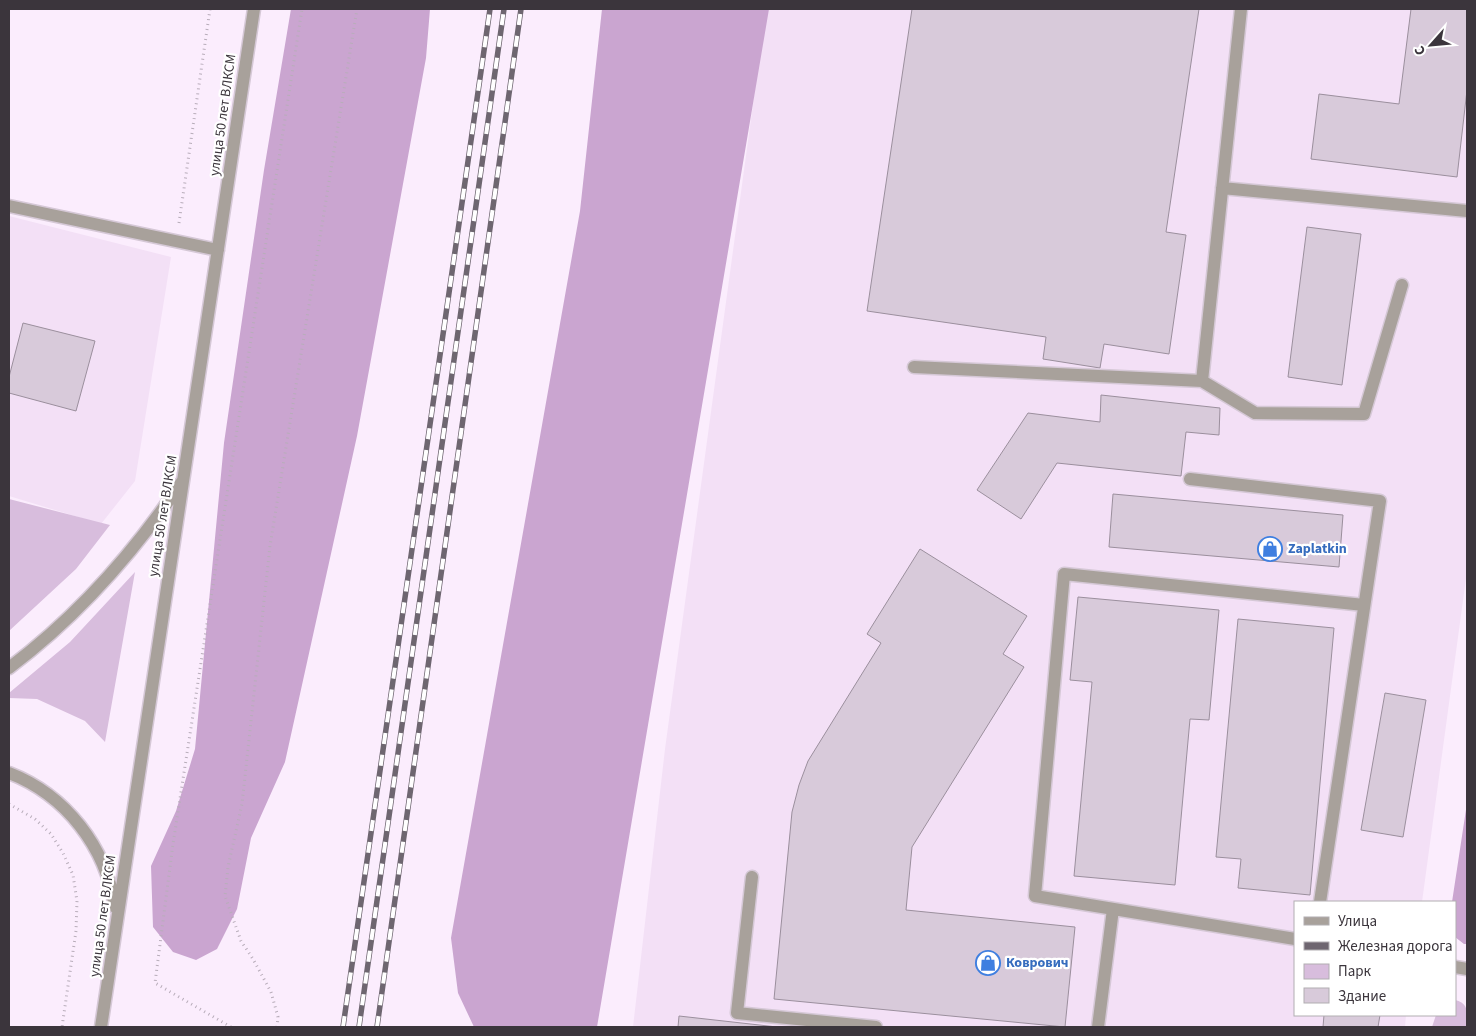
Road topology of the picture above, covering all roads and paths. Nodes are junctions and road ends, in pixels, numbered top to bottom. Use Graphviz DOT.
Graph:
graph roads {
  1 [pos="210,9"];
  2 [pos="254,9"];
  3 [pos="302,9"];
  4 [pos="357,9"];
  5 [pos="1241,9"];
  6 [pos="1222,188"];
  7 [pos="9,206"];
  8 [pos="1467,211"];
  9 [pos="177,242"];
  10 [pos="218,250"];
  11 [pos="1402,285"];
  12 [pos="914,367"];
  13 [pos="1202,381"];
  14 [pos="184,479"];
  15 [pos="1190,479"];
  16 [pos="1364,605"];
  17 [pos="9,668"];
  18 [pos="9,773"];
  19 [pos="9,804"];
  20 [pos="752,877"];
  21 [pos="1320,901"];
  22 [pos="1113,909"];
  23 [pos="117,923"];
  24 [pos="1294,939"];
  25 [pos="62,1027"];
  26 [pos="101,1027"];
  27 [pos="231,1027"];
  28 [pos="277,1027"];
  29 [pos="876,1027"];
  30 [pos="1098,1027"];
  1 -- 9 [label="path"];
  2 -- 10 [label="street, улица 50 лет ВЛКСМ"];
  3 -- 27 [label="path"];
  4 -- 28 [label="path"];
  5 -- 6 [label="street"];
  6 -- 8 [label="street"];
  6 -- 13 [label="street"];
  7 -- 9 [label="street"];
  9 -- 10 [label="street"];
  10 -- 14 [label="street, улица 50 лет ВЛКСМ"];
  11 -- 13 [label="street"];
  12 -- 13 [label="street"];
  14 -- 17 [label="street"];
  14 -- 23 [label="street, улица 50 лет ВЛКСМ"];
  15 -- 16 [label="street"];
  16 -- 21 [label="street"];
  16 -- 22 [label="street"];
  18 -- 23 [label="street"];
  19 -- 25 [label="path"];
  20 -- 29 [label="street"];
  22 -- 24 [label="street"];
  22 -- 30 [label="street"];
  23 -- 26 [label="street, улица 50 лет ВЛКСМ"];
}
